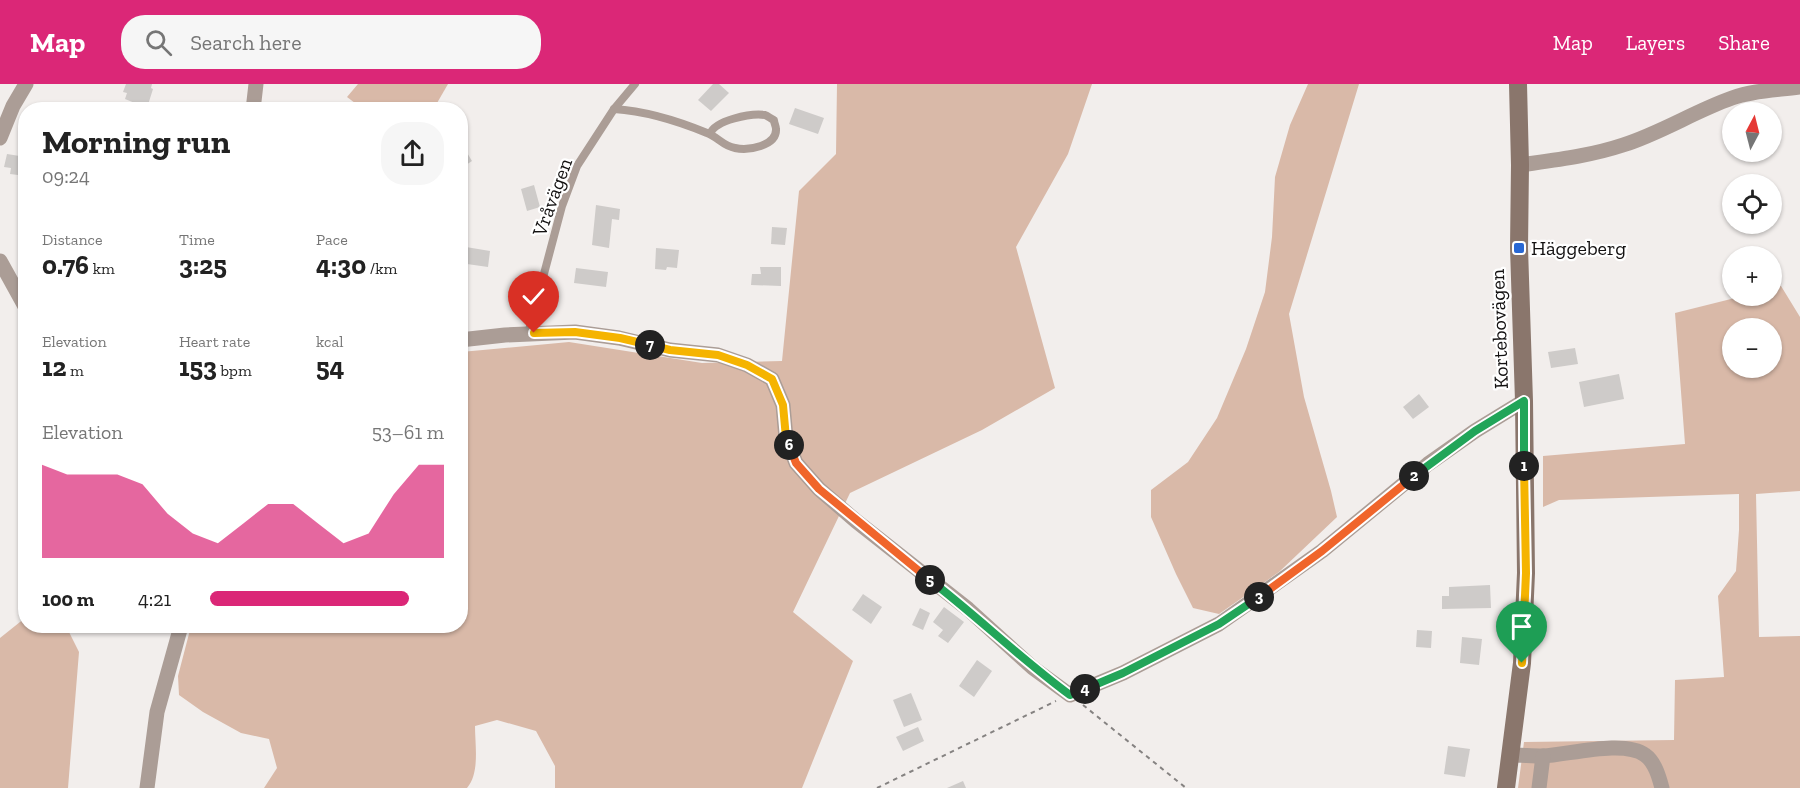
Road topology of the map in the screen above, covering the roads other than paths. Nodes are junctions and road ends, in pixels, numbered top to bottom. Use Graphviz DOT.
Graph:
graph roads {
  1 [pos="26,84"];
  2 [pos="256,84"];
  3 [pos="635,84"];
  4 [pos="1518,84"];
  5 [pos="1800,87"];
  6 [pos="254,102"];
  7 [pos="614,109"];
  8 [pos="710,134"];
  9 [pos="0,138"];
  10 [pos="1520,165"];
  11 [pos="0,261"];
  12 [pos="18,294"];
  13 [pos="528,334"];
  14 [pos="468,339"];
  15 [pos="1524,401"];
  16 [pos="179,633"];
  17 [pos="1510,755"];
  18 [pos="1543,756"];
  19 [pos="147,788"];
  20 [pos="1506,788"];
  21 [pos="1539,788"];
  22 [pos="1662,788"];
  1 -- 9 [label="street"];
  2 -- 6 [label="street"];
  3 -- 7 [label="lane, Vråvägen"];
  4 -- 10 [label="street, Kortebovägen"];
  5 -- 10 [label="street"];
  7 -- 8 [label="lane"];
  7 -- 13 [label="lane, Vråvägen"];
  8 -- 8 [label="lane"];
  10 -- 15 [label="street, Kortebovägen"];
  11 -- 12 [label="street"];
  13 -- 14 [label="street"];
  13 -- 15 [label="street"];
  15 -- 17 [label="street, Kortebovägen"];
  16 -- 19 [label="street"];
  17 -- 18 [label="street"];
  17 -- 20 [label="street, Kortebovägen"];
  18 -- 21 [label="street"];
  18 -- 22 [label="street"];
}
